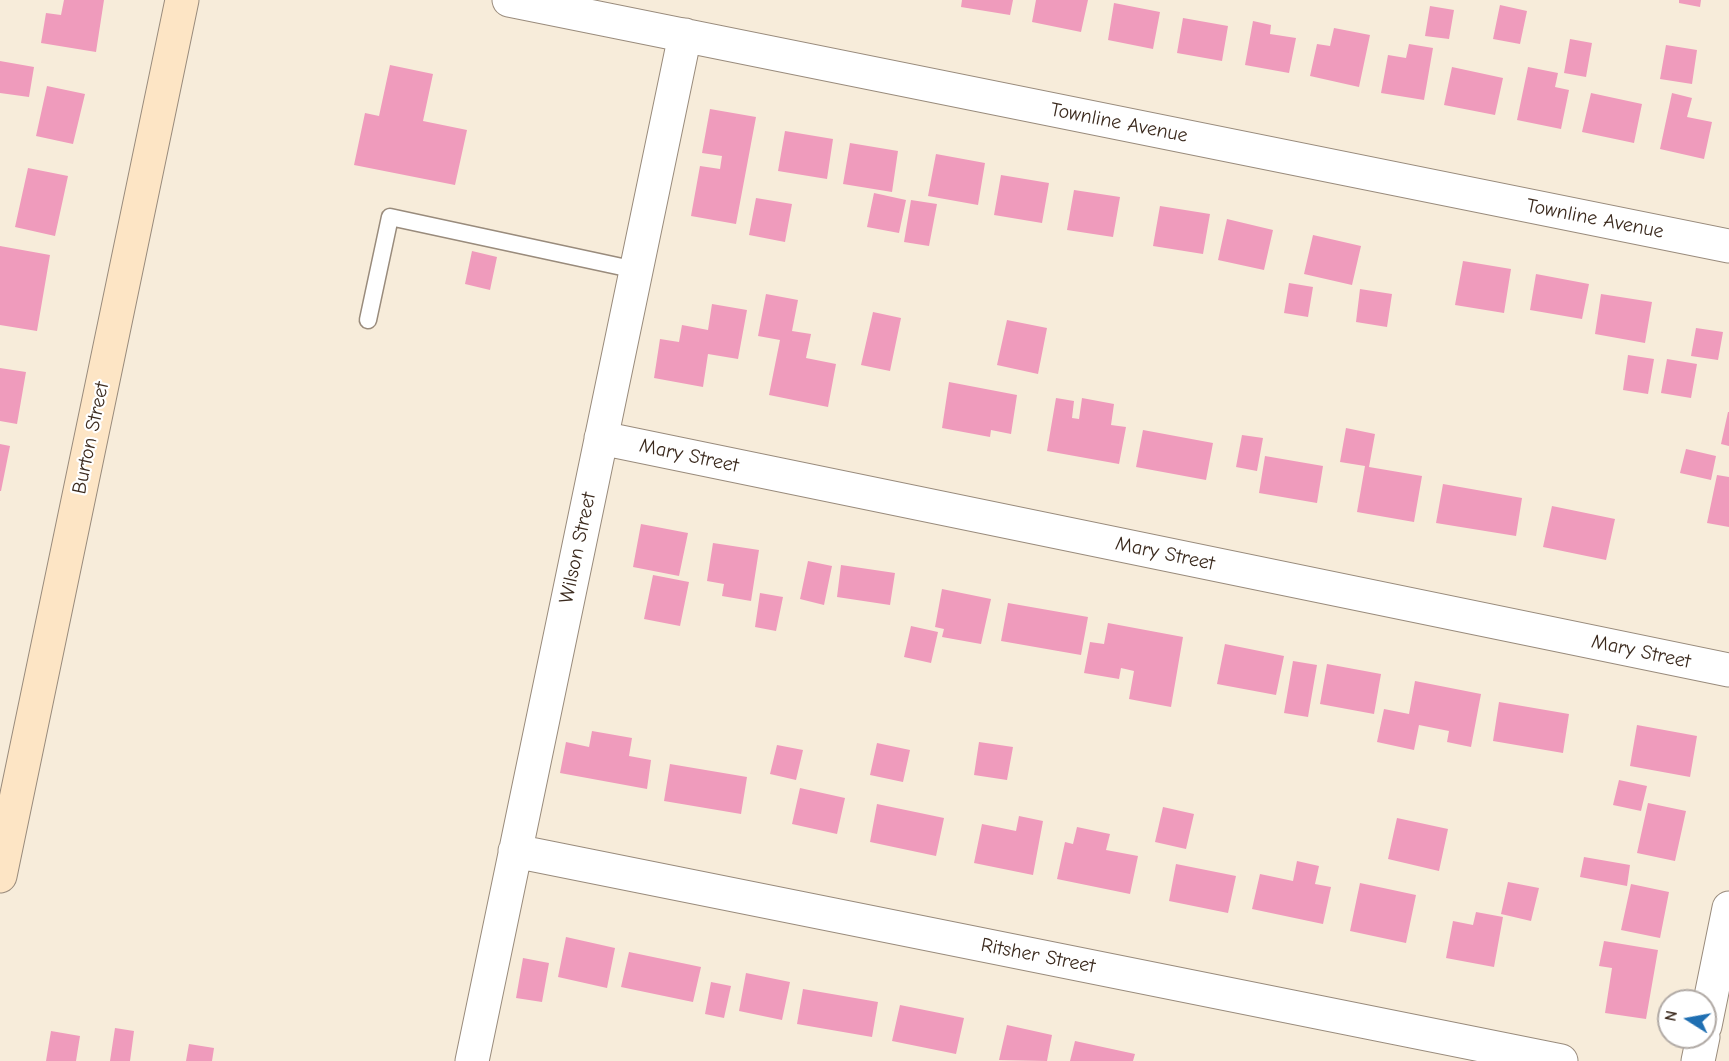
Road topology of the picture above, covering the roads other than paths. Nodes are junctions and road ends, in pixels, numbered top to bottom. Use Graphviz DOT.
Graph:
graph roads {
  1 [pos="182,0"];
  2 [pos="509,0"];
  3 [pos="685,35"];
  4 [pos="1729,246"];
  5 [pos="636,270"];
  6 [pos="368,320"];
  7 [pos="601,438"];
  8 [pos="1729,670"];
  9 [pos="515,851"];
  10 [pos="0,876"];
  11 [pos="1729,908"];
  12 [pos="1713,989"];
  13 [pos="472,1061"];
  14 [pos="1561,1061"];
  1 -- 10 [label="street, Burton Street"];
  2 -- 3 [label="street, Townline Avenue"];
  3 -- 4 [label="street, Townline Avenue"];
  3 -- 5 [label="street, Wilson Street"];
  5 -- 6 [label="lane"];
  5 -- 7 [label="street, Wilson Street"];
  7 -- 8 [label="street, Mary Street"];
  7 -- 9 [label="street, Wilson Street"];
  9 -- 13 [label="street, Wilson Street"];
  9 -- 14 [label="street, Ritsher Street"];
  11 -- 12 [label="street"];
}
